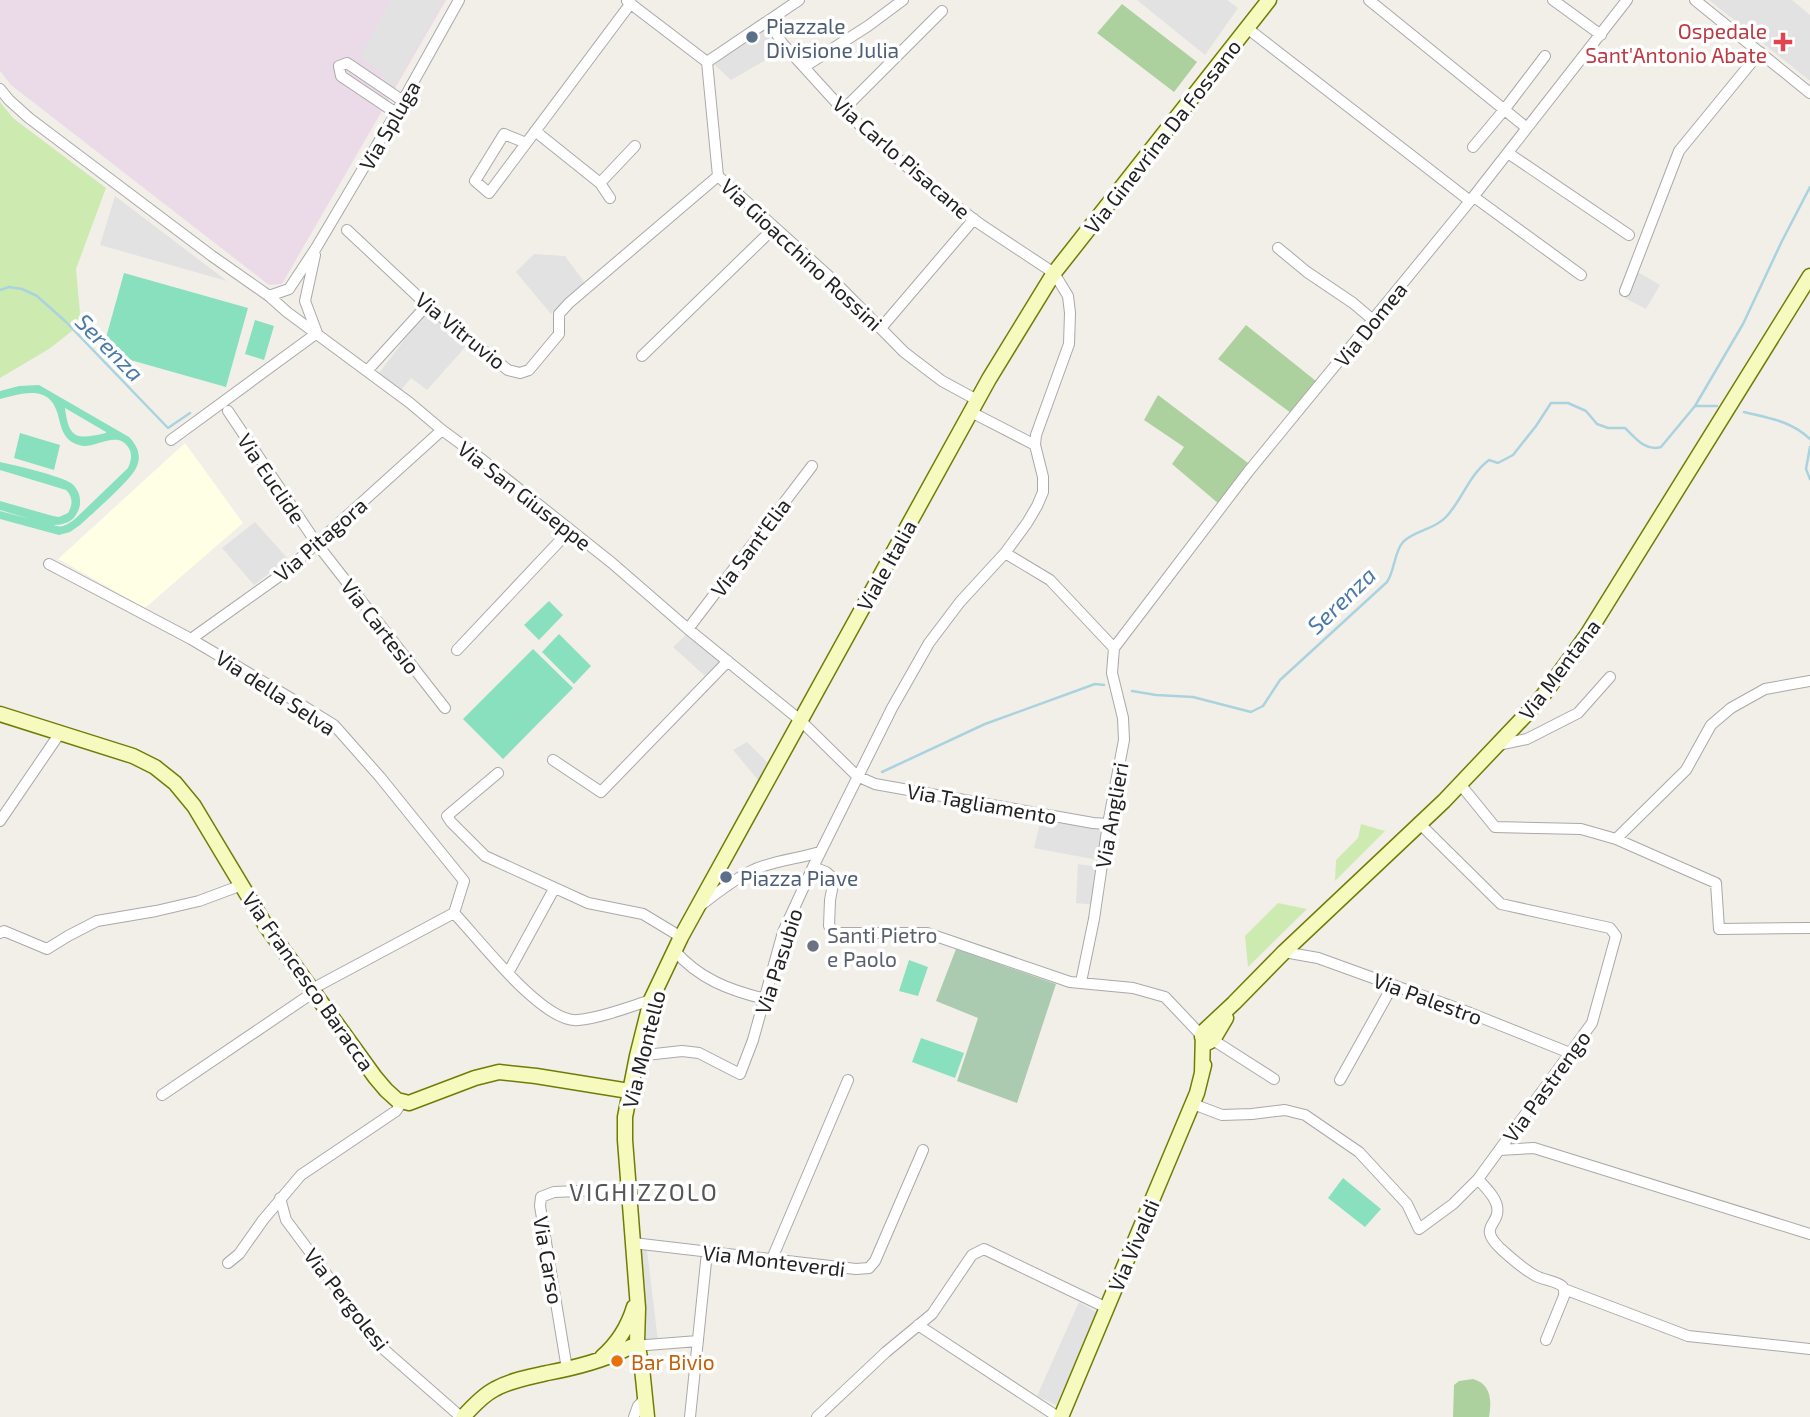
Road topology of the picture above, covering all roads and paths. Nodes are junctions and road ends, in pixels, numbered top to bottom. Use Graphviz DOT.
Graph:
graph roads {
  1 [pos="459,0"];
  2 [pos="799,0"];
  3 [pos="903,0"];
  4 [pos="1269,0"];
  5 [pos="1369,0"];
  6 [pos="1553,0"];
  7 [pos="1627,0"];
  8 [pos="1695,0"];
  9 [pos="628,2"];
  10 [pos="942,10"];
  11 [pos="769,21"];
  12 [pos="1247,28"];
  13 [pos="1601,35"];
  14 [pos="1760,52"];
  15 [pos="1545,56"];
  16 [pos="708,62"];
  17 [pos="804,67"];
  18 [pos="0,89"];
  19 [pos="1810,93"];
  20 [pos="403,101"];
  21 [pos="843,110"];
  22 [pos="1504,110"];
  23 [pos="396,113"];
  24 [pos="1527,128"];
  25 [pos="535,131"];
  26 [pos="526,143"];
  27 [pos="635,146"];
  28 [pos="1473,147"];
  29 [pos="1508,153"];
  30 [pos="718,176"];
  31 [pos="600,183"];
  32 [pos="610,198"];
  33 [pos="1472,199"];
  34 [pos="974,219"];
  35 [pos="774,228"];
  36 [pos="347,230"];
  37 [pos="1629,235"];
  38 [pos="316,248"];
  39 [pos="1279,248"];
  40 [pos="1054,273"];
  41 [pos="1581,275"];
  42 [pos="1810,276"];
  43 [pos="1625,291"];
  44 [pos="269,296"];
  45 [pos="305,301"];
  46 [pos="427,305"];
  47 [pos="288,312"];
  48 [pos="1373,320"];
  49 [pos="881,328"];
  50 [pos="317,332"];
  51 [pos="642,356"];
  52 [pos="367,371"];
  53 [pos="974,406"];
  54 [pos="228,411"];
  55 [pos="442,430"];
  56 [pos="171,440"];
  57 [pos="1035,445"];
  58 [pos="812,466"];
  59 [pos="570,530"];
  60 [pos="317,544"];
  61 [pos="1005,553"];
  62 [pos="49,564"];
  63 [pos="688,629"];
  64 [pos="191,639"];
  65 [pos="1114,648"];
  66 [pos="457,650"];
  67 [pos="729,661"];
  68 [pos="1610,677"];
  69 [pos="1810,681"];
  70 [pos="445,708"];
  71 [pos="0,713"];
  72 [pos="800,720"];
  73 [pos="60,733"];
  74 [pos="1497,746"];
  75 [pos="553,760"];
  76 [pos="498,773"];
  77 [pos="858,776"];
  78 [pos="1460,785"];
  79 [pos="0,821"];
  80 [pos="1108,824"];
  81 [pos="1420,824"];
  82 [pos="1616,839"];
  83 [pos="820,852"];
  84 [pos="813,867"];
  85 [pos="242,885"];
  86 [pos="554,889"];
  87 [pos="697,909"];
  88 [pos="454,913"];
  89 [pos="1810,928"];
  90 [pos="0,933"];
  91 [pos="681,937"];
  92 [pos="674,950"];
  93 [pos="1284,952"];
  94 [pos="508,973"];
  95 [pos="1081,982"];
  96 [pos="1393,985"];
  97 [pos="313,991"];
  98 [pos="765,999"];
  99 [pos="651,1000"];
  100 [pos="1208,1036"];
  101 [pos="1570,1053"];
  102 [pos="637,1056"];
  103 [pos="1274,1079"];
  104 [pos="848,1080"];
  105 [pos="1340,1080"];
  106 [pos="629,1091"];
  107 [pos="162,1095"];
  108 [pos="402,1102"];
  109 [pos="1193,1104"];
  110 [pos="923,1150"];
  111 [pos="1499,1150"];
  112 [pos="1478,1179"];
  113 [pos="628,1189"];
  114 [pos="280,1198"];
  115 [pos="1810,1234"];
  116 [pos="633,1244"];
  117 [pos="707,1252"];
  118 [pos="771,1261"];
  119 [pos="228,1263"];
  120 [pos="1564,1289"];
  121 [pos="1107,1308"];
  122 [pos="918,1325"];
  123 [pos="1546,1340"];
  124 [pos="698,1341"];
  125 [pos="633,1343"];
  126 [pos="1810,1349"];
  127 [pos="567,1369"];
  128 [pos="645,1399"];
  129 [pos="462,1417"];
  130 [pos="634,1417"];
  131 [pos="647,1417"];
  132 [pos="691,1417"];
  133 [pos="817,1417"];
  134 [pos="1059,1417"];
  1 -- 20 [label="street, Via Spluga"];
  2 -- 11 [label="street"];
  3 -- 17 [label="street"];
  4 -- 12 [label="street, Via Ginevrina Da Fossano"];
  5 -- 22 [label="street"];
  6 -- 13 [label="street"];
  7 -- 13 [label="street, Via Domea"];
  8 -- 14 [label="street"];
  9 -- 16 [label="street"];
  9 -- 25 [label="street"];
  10 -- 21 [label="street"];
  11 -- 16 [label="street"];
  11 -- 17 [label="street, Via Carlo Pisacane"];
  12 -- 33 [label="street"];
  12 -- 40 [label="street, Via Ginevrina Da Fossano"];
  13 -- 24 [label="street, Via Domea"];
  14 -- 19 [label="street"];
  14 -- 43 [label="street"];
  15 -- 22 [label="street"];
  16 -- 30 [label="street, Via Gioacchino Rossini"];
  17 -- 21 [label="street, Via Carlo Pisacane"];
  18 -- 44 [label="street, Via San Giuseppe"];
  20 -- 23 [label="street, Via Spluga"];
  20 -- 23 [label="street"];
  21 -- 34 [label="street, Via Carlo Pisacane"];
  22 -- 24 [label="street"];
  22 -- 28 [label="street"];
  23 -- 38 [label="street, Via Spluga"];
  24 -- 29 [label="street, Via Domea"];
  25 -- 26 [label="street"];
  25 -- 31 [label="street"];
  26 -- 26 [label="street"];
  27 -- 31 [label="street"];
  29 -- 33 [label="street, Via Domea"];
  29 -- 37 [label="street"];
  30 -- 35 [label="street, Via Gioacchino Rossini"];
  30 -- 46 [label="street, Via Vitruvio"];
  31 -- 32 [label="street"];
  33 -- 41 [label="street"];
  33 -- 48 [label="street, Via Domea"];
  34 -- 40 [label="street, Via Carlo Pisacane"];
  34 -- 49 [label="street"];
  35 -- 49 [label="street, Via Gioacchino Rossini"];
  35 -- 51 [label="street"];
  36 -- 46 [label="street, Via Vitruvio"];
  38 -- 44 [label="street, Via Spluga"];
  38 -- 45 [label="street, Via Spluga"];
  39 -- 48 [label="street"];
  40 -- 53 [label="street, Viale Italia"];
  40 -- 57 [label="street"];
  42 -- 74 [label="street, Via Mentana"];
  44 -- 47 [label="street, Via San Giuseppe"];
  45 -- 47 [label="street"];
  45 -- 50 [label="street"];
  46 -- 52 [label="street"];
  47 -- 50 [label="street, Via San Giuseppe"];
  48 -- 65 [label="street, Via Domea"];
  49 -- 53 [label="street, Via Gioacchino Rossini"];
  50 -- 52 [label="street, Via San Giuseppe"];
  50 -- 56 [label="street"];
  52 -- 55 [label="street, Via San Giuseppe"];
  53 -- 57 [label="street, Via Gioacchino Rossini"];
  53 -- 72 [label="street, Viale Italia"];
  54 -- 60 [label="street, Via Euclide"];
  55 -- 59 [label="street, Via San Giuseppe"];
  55 -- 60 [label="street, Via Pitagora"];
  57 -- 61 [label="street, Via Pasubio"];
  58 -- 63 [label="street, Via Sant'Elia"];
  59 -- 63 [label="street, Via San Giuseppe"];
  59 -- 66 [label="street"];
  60 -- 64 [label="street, Via Pitagora"];
  60 -- 70 [label="street, Via Cartesio"];
  61 -- 65 [label="street"];
  61 -- 77 [label="street, Via Pasubio"];
  62 -- 64 [label="street, Via della Selva"];
  63 -- 67 [label="street, Via San Giuseppe"];
  64 -- 88 [label="street, Via della Selva"];
  65 -- 80 [label="street, Via Anglieri"];
  67 -- 72 [label="street, Via San Giuseppe"];
  67 -- 75 [label="street"];
  68 -- 74 [label="street"];
  69 -- 82 [label="street"];
  71 -- 73 [label="street, Via Francesco Baracca"];
  72 -- 77 [label="street, Via San Giuseppe"];
  72 -- 87 [label="street, Viale Italia"];
  73 -- 79 [label="street"];
  73 -- 85 [label="street, Via Francesco Baracca"];
  74 -- 78 [label="street, Via Mentana"];
  76 -- 86 [label="street"];
  77 -- 80 [label="street, Via Tagliamento"];
  77 -- 83 [label="street, Via Pasubio"];
  78 -- 81 [label="street, Via Mentana"];
  78 -- 82 [label="street"];
  80 -- 95 [label="street, Via Anglieri"];
  81 -- 93 [label="street, Via Mentana"];
  81 -- 101 [label="street, Via Pastrengo"];
  82 -- 89 [label="street"];
  83 -- 84 [label="street, Via Pasubio"];
  83 -- 87 [label="street"];
  84 -- 95 [label="street"];
  84 -- 98 [label="street, Via Pasubio"];
  85 -- 90 [label="street"];
  85 -- 97 [label="street, Via Francesco Baracca"];
  86 -- 91 [label="street"];
  86 -- 94 [label="street"];
  87 -- 91 [label="street"];
  88 -- 94 [label="street"];
  88 -- 97 [label="street"];
  91 -- 92 [label="street, Via Montello"];
  92 -- 98 [label="street"];
  92 -- 99 [label="street, Via Montello"];
  93 -- 96 [label="street, Via Palestro"];
  93 -- 100 [label="street, Via Mentana"];
  94 -- 99 [label="street"];
  95 -- 100 [label="street"];
  96 -- 101 [label="street, Via Palestro"];
  96 -- 105 [label="street"];
  97 -- 107 [label="street"];
  97 -- 108 [label="street, Via Francesco Baracca"];
  98 -- 102 [label="street, Via Pasubio"];
  99 -- 102 [label="street, Via Montello"];
  100 -- 103 [label="street"];
  100 -- 109 [label="street, Via Vivaldi"];
  101 -- 111 [label="street, Via Pastrengo"];
  102 -- 106 [label="street, Via Montello"];
  104 -- 118 [label="street"];
  106 -- 108 [label="street"];
  106 -- 113 [label="street, Via Montello"];
  108 -- 114 [label="street"];
  109 -- 112 [label="street"];
  109 -- 121 [label="street, Via Vivaldi"];
  110 -- 118 [label="street, Via Monteverdi"];
  111 -- 112 [label="street"];
  111 -- 115 [label="street, Via Pastrengo"];
  112 -- 120 [label="street"];
  113 -- 116 [label="street, Via Montello"];
  113 -- 127 [label="street, Via Carso"];
  114 -- 119 [label="street"];
  114 -- 129 [label="street, Via Pergolesi"];
  116 -- 117 [label="street, Via Monteverdi"];
  116 -- 125 [label="street, Via Montello"];
  117 -- 118 [label="street, Via Monteverdi"];
  117 -- 124 [label="street"];
  120 -- 123 [label="street"];
  120 -- 126 [label="street"];
  121 -- 122 [label="street"];
  121 -- 134 [label="street, Via Vivaldi"];
  122 -- 133 [label="street"];
  122 -- 134 [label="street"];
  124 -- 125 [label="street"];
  124 -- 132 [label="street"];
  125 -- 127 [label="street"];
  125 -- 128 [label="street, Via Montello"];
  127 -- 129 [label="street"];
  128 -- 130 [label="street"];
  128 -- 131 [label="street, Via Montello"];
}
